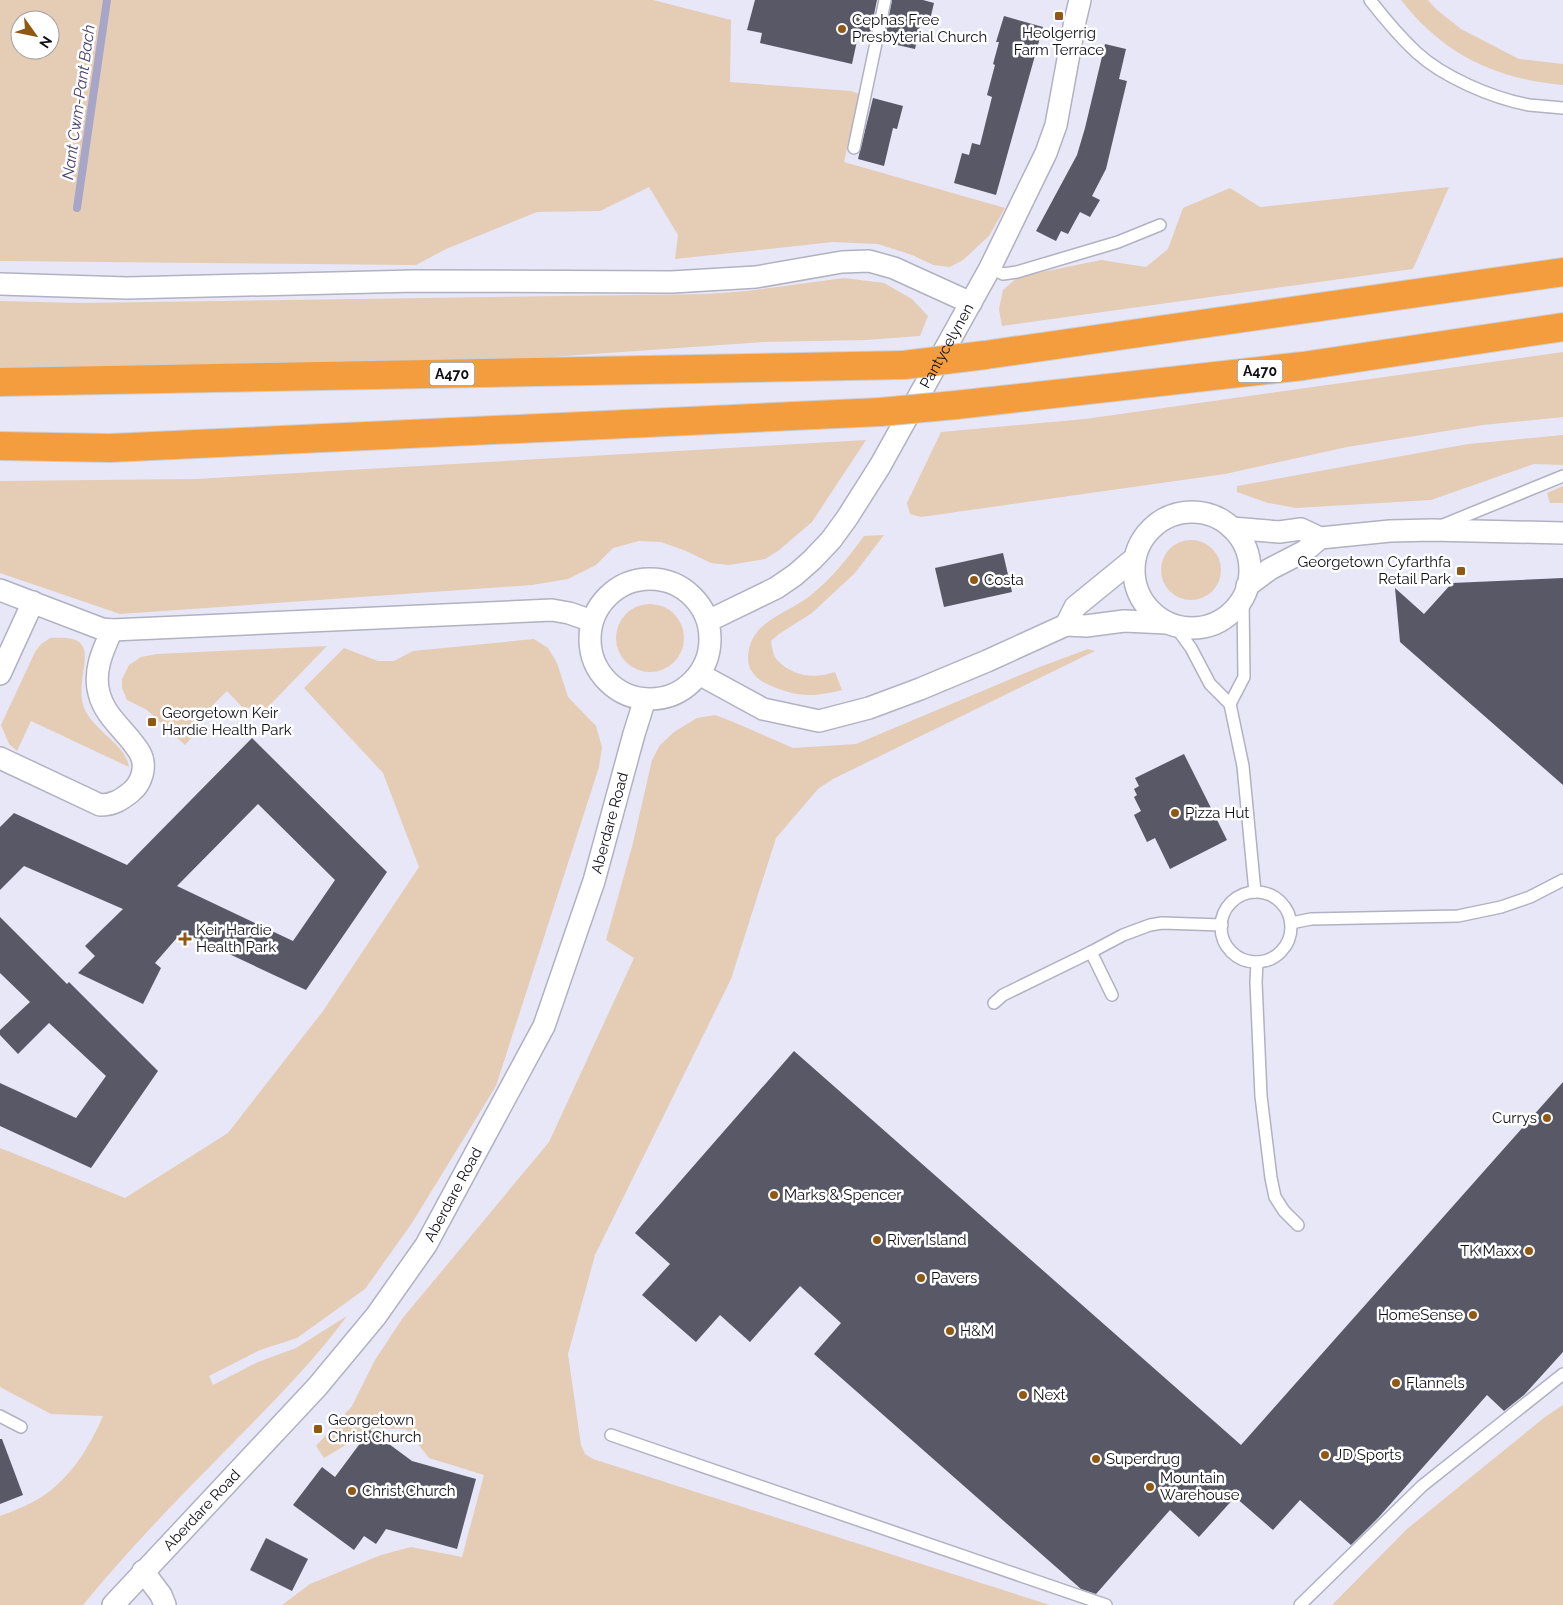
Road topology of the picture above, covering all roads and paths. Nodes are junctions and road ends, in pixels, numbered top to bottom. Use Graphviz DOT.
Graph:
graph roads {
  1 [pos="885,0"];
  2 [pos="1080,0"];
  3 [pos="1370,0"];
  4 [pos="1563,108"];
  5 [pos="854,148"];
  6 [pos="1160,225"];
  7 [pos="990,268"];
  8 [pos="1563,272"];
  9 [pos="0,284"];
  10 [pos="971,303"];
  11 [pos="1563,327"];
  12 [pos="0,382"];
  13 [pos="0,446"];
  14 [pos="1563,476"];
  15 [pos="1232,528"];
  16 [pos="1432,530"];
  17 [pos="1563,533"];
  18 [pos="1320,538"];
  19 [pos="1135,558"];
  20 [pos="0,590"];
  21 [pos="1245,592"];
  22 [pos="33,602"];
  23 [pos="592,621"];
  24 [pos="708,621"];
  25 [pos="1171,624"];
  26 [pos="1066,625"];
  27 [pos="112,630"];
  28 [pos="0,674"];
  29 [pos="699,674"];
  30 [pos="645,699"];
  31 [pos="1230,704"];
  32 [pos="0,758"];
  33 [pos="1563,880"];
  34 [pos="1255,892"];
  35 [pos="1291,923"];
  36 [pos="1222,924"];
  37 [pos="1091,952"];
  38 [pos="1257,962"];
  39 [pos="1112,995"];
  40 [pos="994,1003"];
  41 [pos="1298,1224"];
  42 [pos="1563,1374"];
  43 [pos="0,1416"];
  44 [pos="22,1427"];
  45 [pos="612,1435"];
  46 [pos="143,1571"];
  47 [pos="114,1605"];
  48 [pos="165,1605"];
  49 [pos="1106,1605"];
  50 [pos="1300,1605"];
  1 -- 5 [label="lane"];
  2 -- 7 [label="street, Pantycelynen"];
  3 -- 4 [label="lane"];
  6 -- 7 [label="lane"];
  7 -- 10 [label="street, Pantycelynen"];
  8 -- 12 [label="highway, A470, bridge"];
  9 -- 10 [label="street"];
  10 -- 24 [label="street, Pantycelynen"];
  11 -- 13 [label="highway, A470, bridge"];
  14 -- 16 [label="lane"];
  15 -- 18 [label="street"];
  15 -- 19 [label="street"];
  15 -- 21 [label="street"];
  16 -- 17 [label="street"];
  16 -- 18 [label="street"];
  18 -- 21 [label="street"];
  19 -- 25 [label="street"];
  19 -- 26 [label="street"];
  20 -- 22 [label="street"];
  21 -- 25 [label="street"];
  21 -- 31 [label="lane"];
  22 -- 27 [label="street"];
  22 -- 28 [label="street"];
  23 -- 24 [label="street"];
  23 -- 27 [label="street"];
  23 -- 30 [label="street"];
  24 -- 29 [label="street"];
  25 -- 26 [label="street"];
  25 -- 31 [label="lane"];
  26 -- 29 [label="street"];
  27 -- 32 [label="street"];
  29 -- 30 [label="street"];
  30 -- 46 [label="street, Aberdare Road"];
  31 -- 34 [label="lane"];
  33 -- 35 [label="lane"];
  34 -- 35 [label="lane"];
  34 -- 36 [label="lane"];
  35 -- 38 [label="lane"];
  36 -- 37 [label="lane"];
  36 -- 38 [label="lane"];
  37 -- 39 [label="lane"];
  37 -- 40 [label="lane"];
  38 -- 41 [label="lane"];
  42 -- 50 [label="lane"];
  43 -- 44 [label="lane"];
  45 -- 49 [label="lane"];
  46 -- 47 [label="street, Aberdare Road"];
  46 -- 48 [label="street"];
}
